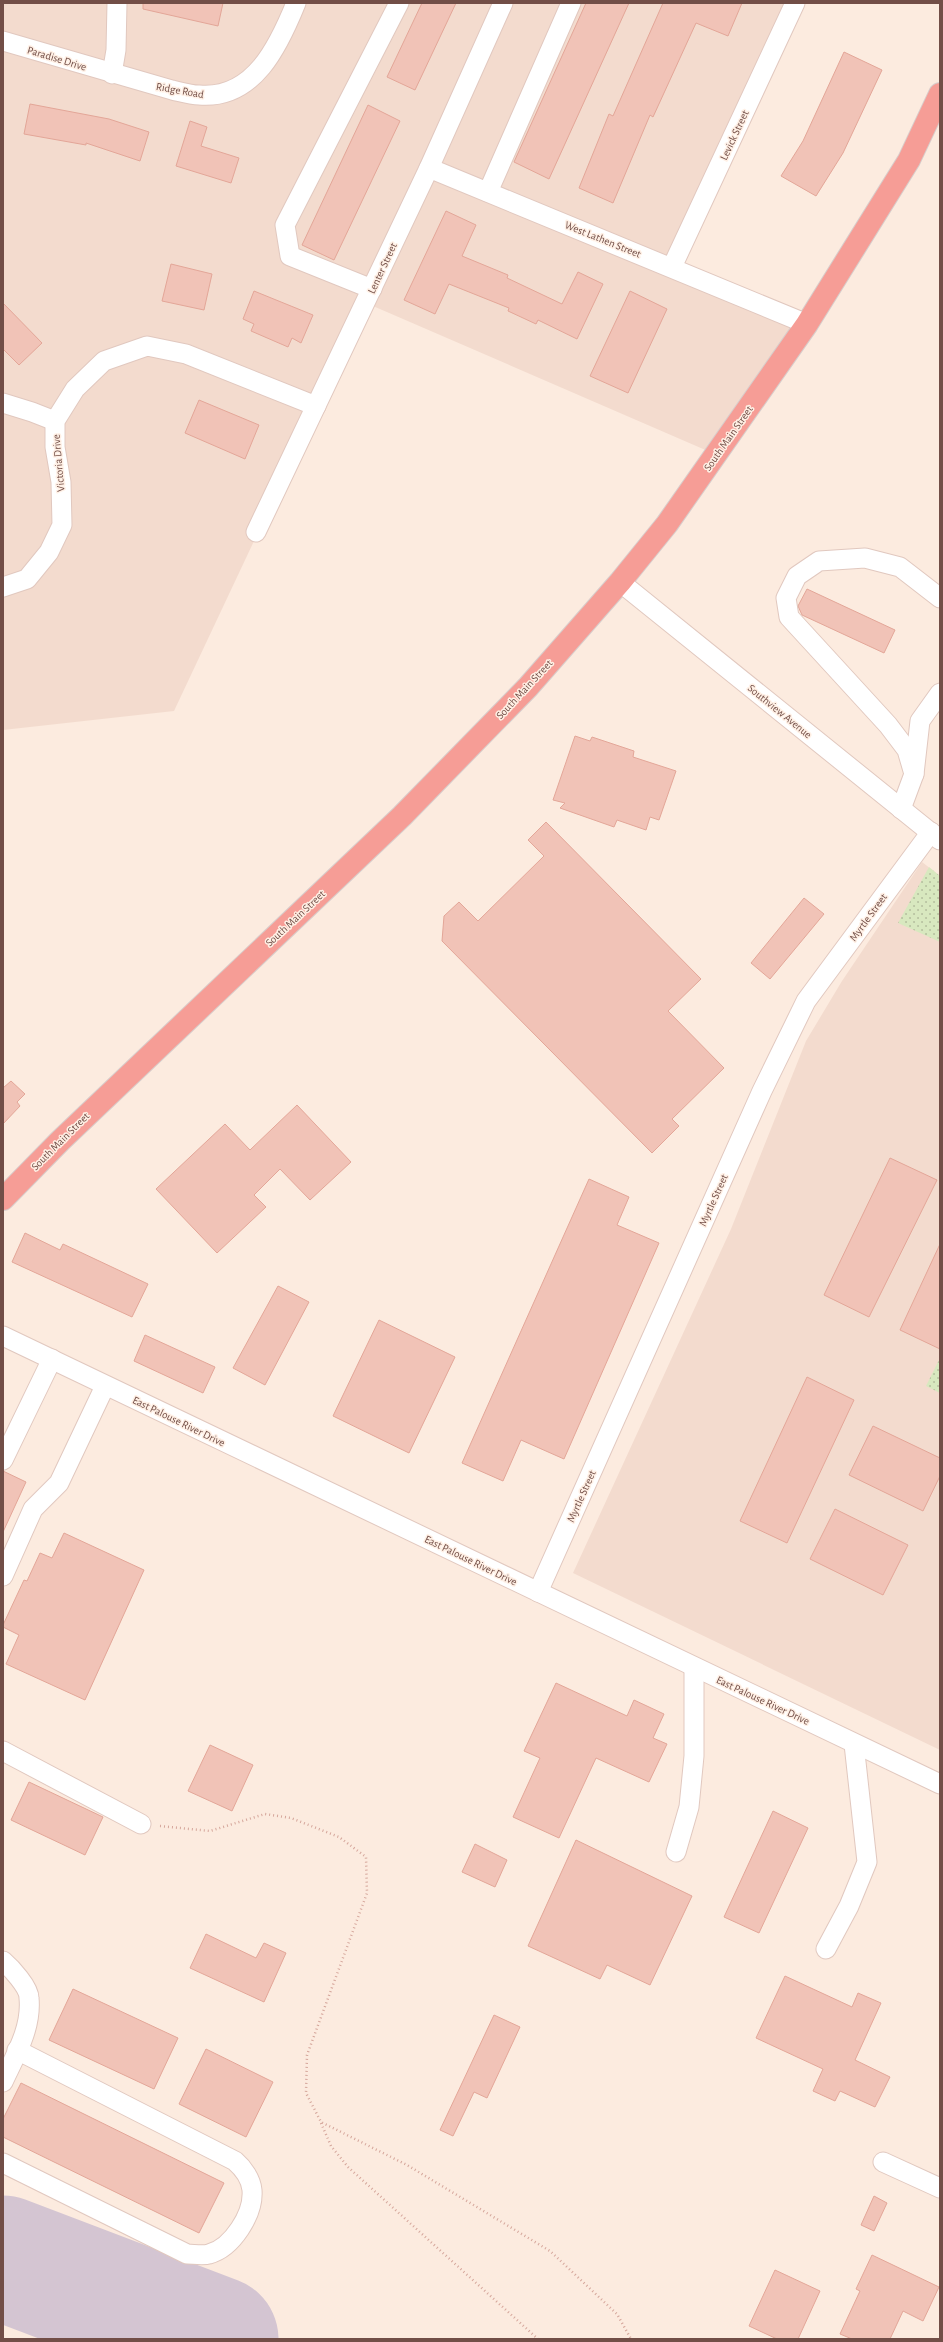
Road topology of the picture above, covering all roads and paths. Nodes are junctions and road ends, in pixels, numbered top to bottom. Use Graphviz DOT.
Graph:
graph roads {
  1 [pos="117,3"];
  2 [pos="296,3"];
  3 [pos="398,3"];
  4 [pos="503,3"];
  5 [pos="572,3"];
  6 [pos="795,3"];
  7 [pos="3,41"];
  8 [pos="112,74"];
  9 [pos="940,94"];
  10 [pos="429,168"];
  11 [pos="488,192"];
  12 [pos="672,267"];
  13 [pos="372,289"];
  14 [pos="807,324"];
  15 [pos="3,403"];
  16 [pos="316,406"];
  17 [pos="55,421"];
  18 [pos="256,532"];
  19 [pos="620,582"];
  20 [pos="3,587"];
  21 [pos="940,598"];
  22 [pos="940,693"];
  23 [pos="914,774"];
  24 [pos="901,809"];
  25 [pos="935,836"];
  26 [pos="3,1198"];
  27 [pos="3,1336"];
  28 [pos="52,1359"];
  29 [pos="105,1386"];
  30 [pos="3,1460"];
  31 [pos="3,1576"];
  32 [pos="538,1592"];
  33 [pos="694,1667"];
  34 [pos="854,1744"];
  35 [pos="3,1751"];
  36 [pos="940,1784"];
  37 [pos="141,1824"];
  38 [pos="676,1852"];
  39 [pos="826,1949"];
  40 [pos="3,1961"];
  41 [pos="17,2050"];
  42 [pos="3,2082"];
  43 [pos="321,2122"];
  44 [pos="883,2162"];
  45 [pos="3,2163"];
  46 [pos="940,2188"];
  47 [pos="538,2339"];
  48 [pos="631,2339"];
  1 -- 8 [label="street"];
  2 -- 8 [label="street, Ridge Road"];
  3 -- 13 [label="street"];
  4 -- 10 [label="street, Lenter Street"];
  5 -- 11 [label="street"];
  6 -- 12 [label="street, Levick Street"];
  7 -- 8 [label="street, Paradise Drive"];
  9 -- 14 [label="highway, South Main Street"];
  10 -- 11 [label="street, West Lathen Street"];
  10 -- 13 [label="street, Lenter Street"];
  11 -- 12 [label="street, West Lathen Street"];
  12 -- 14 [label="street, West Lathen Street"];
  13 -- 16 [label="street, Lenter Street"];
  14 -- 19 [label="highway, South Main Street"];
  15 -- 17 [label="street"];
  16 -- 17 [label="street, Victoria Drive"];
  16 -- 18 [label="street, Lenter Street"];
  17 -- 20 [label="street, Victoria Drive"];
  19 -- 24 [label="street, Southview Avenue"];
  19 -- 26 [label="highway, South Main Street"];
  21 -- 23 [label="street"];
  22 -- 23 [label="street"];
  23 -- 24 [label="street"];
  24 -- 25 [label="street, Southview Avenue"];
  25 -- 32 [label="street, Myrtle Street"];
  27 -- 28 [label="street, East Palouse River Drive"];
  28 -- 29 [label="street, East Palouse River Drive"];
  28 -- 30 [label="street"];
  29 -- 31 [label="street"];
  29 -- 32 [label="street, East Palouse River Drive"];
  32 -- 33 [label="street, East Palouse River Drive"];
  33 -- 34 [label="street, East Palouse River Drive"];
  33 -- 38 [label="street"];
  34 -- 36 [label="street, East Palouse River Drive"];
  34 -- 39 [label="street"];
  35 -- 37 [label="street"];
  37 -- 43 [label="path"];
  40 -- 41 [label="street"];
  41 -- 42 [label="street"];
  41 -- 45 [label="street"];
  43 -- 47 [label="path"];
  43 -- 48 [label="path"];
  44 -- 46 [label="street"];
}
